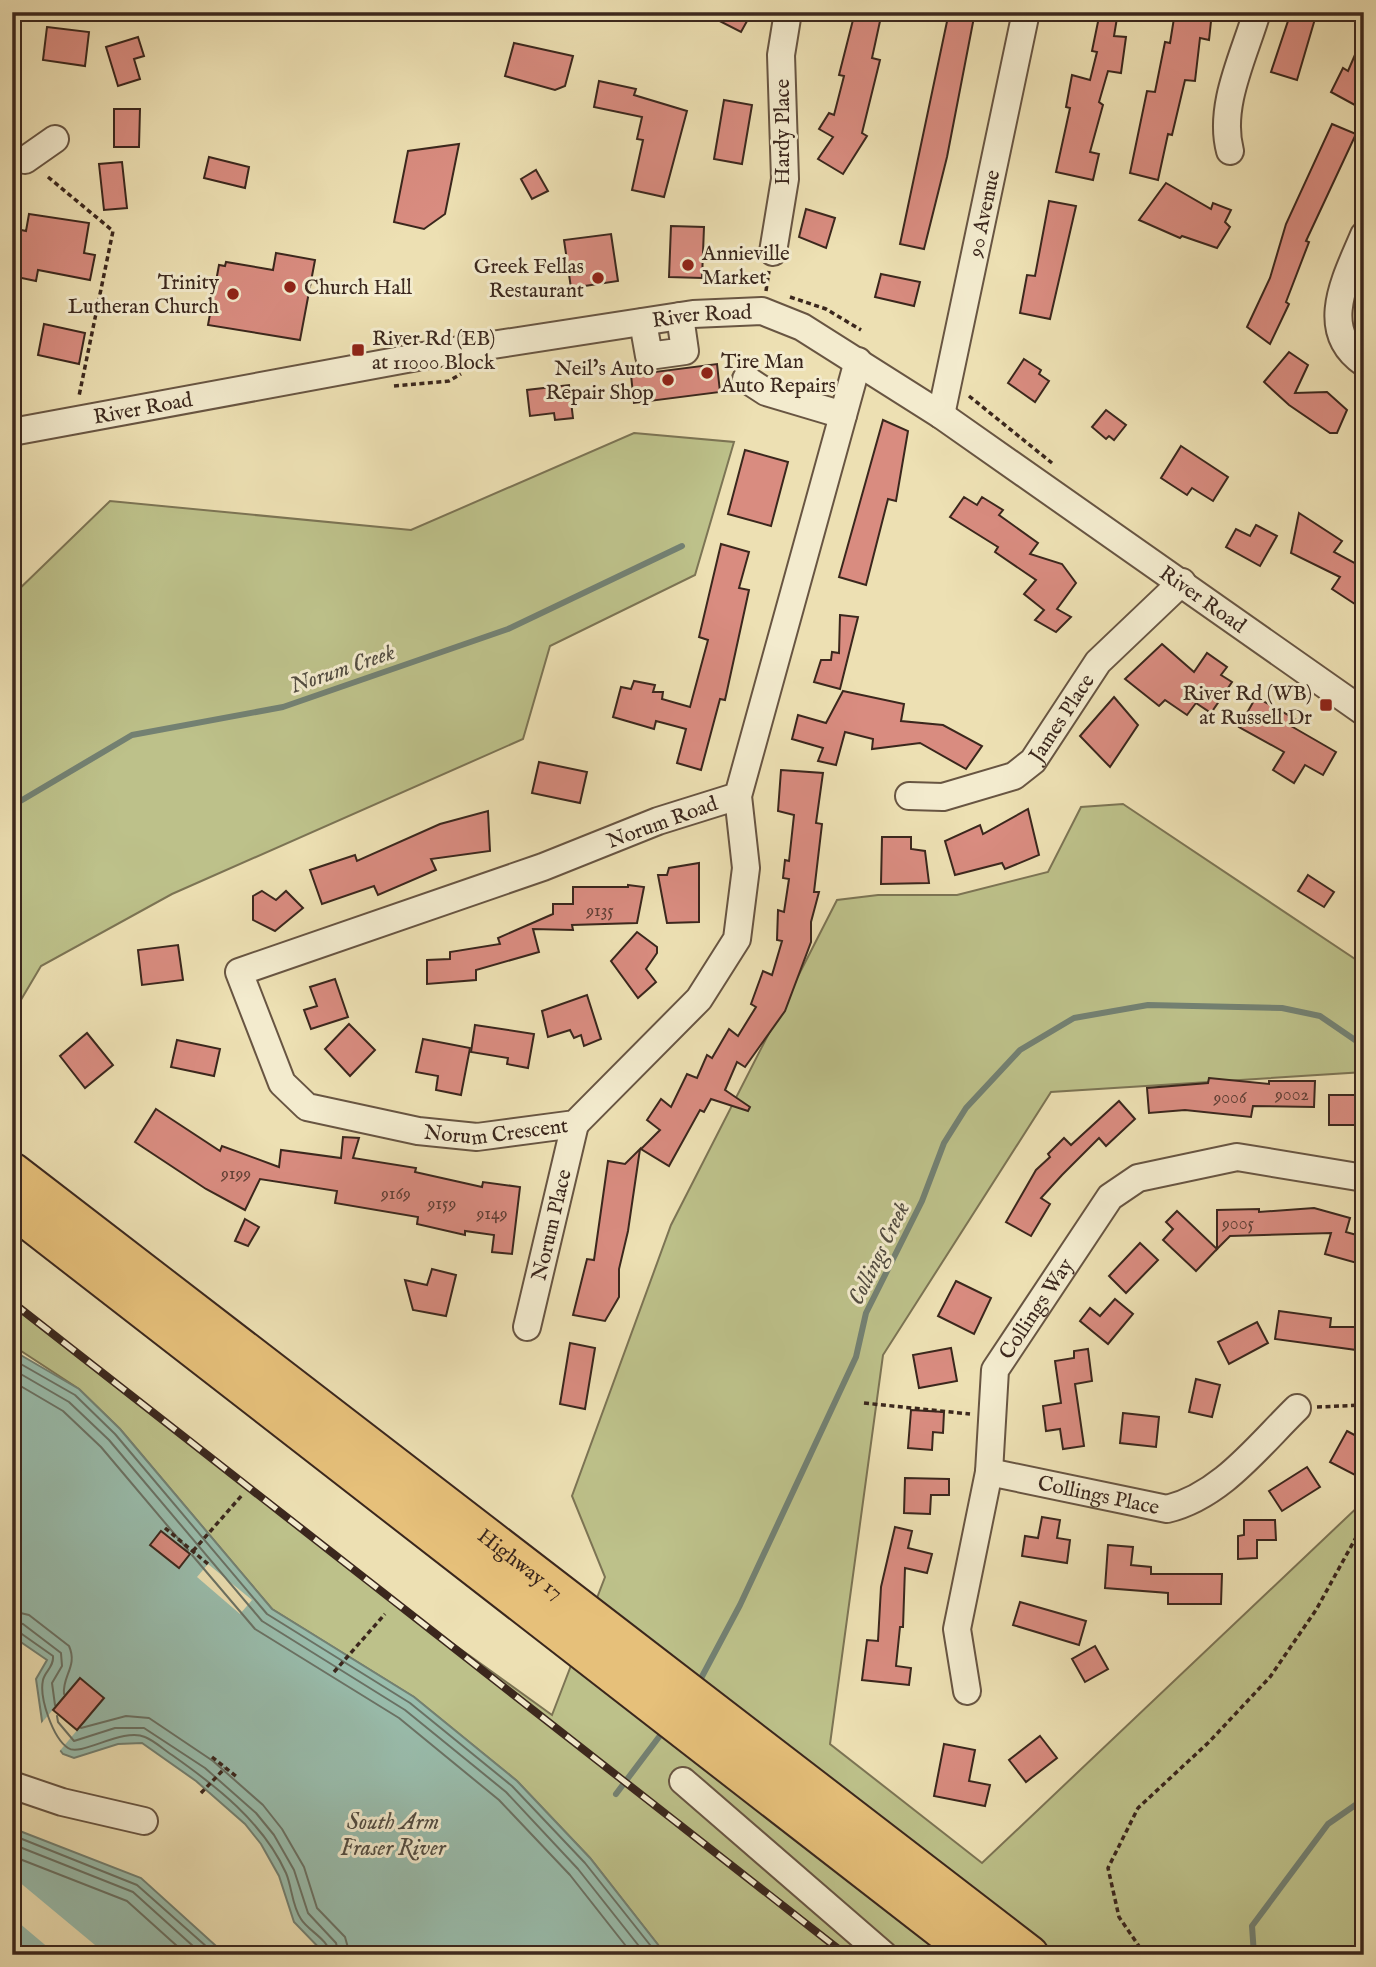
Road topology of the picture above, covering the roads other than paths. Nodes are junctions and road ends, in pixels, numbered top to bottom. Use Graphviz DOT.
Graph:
graph roads {
  1 [pos="788,12"];
  2 [pos="1026,12"];
  3 [pos="1257,12"];
  4 [pos="55,139"];
  5 [pos="1230,151"];
  6 [pos="12,158"];
  7 [pos="1364,235"];
  8 [pos="773,252"];
  9 [pos="858,361"];
  10 [pos="1364,363"];
  11 [pos="746,379"];
  12 [pos="843,415"];
  13 [pos="941,415"];
  14 [pos="12,432"];
  15 [pos="1182,582"];
  16 [pos="1364,712"];
  17 [pos="738,796"];
  18 [pos="909,796"];
  19 [pos="239,972"];
  20 [pos="575,1124"];
  21 [pos="12,1172"];
  22 [pos="1364,1178"];
  23 [pos="12,1207"];
  24 [pos="527,1327"];
  25 [pos="1297,1408"];
  26 [pos="989,1472"];
  27 [pos="622,1660"];
  28 [pos="967,1691"];
  29 [pos="734,1746"];
  30 [pos="683,1781"];
  31 [pos="12,1785"];
  32 [pos="144,1821"];
  33 [pos="884,1955"];
  34 [pos="975,1955"];
  35 [pos="1029,1955"];
  1 -- 8 [label="street, Hardy Place"];
  2 -- 13 [label="street, 90 Avenue"];
  3 -- 5 [label="street"];
  4 -- 6 [label="street"];
  7 -- 10 [label="street"];
  9 -- 12 [label="street, Norum Road"];
  9 -- 13 [label="street, River Road"];
  9 -- 14 [label="street, River Road"];
  11 -- 12 [label="street"];
  12 -- 17 [label="street, Norum Road"];
  13 -- 15 [label="street, River Road"];
  15 -- 16 [label="street, River Road"];
  15 -- 18 [label="street, James Place"];
  17 -- 19 [label="street, Norum Road"];
  17 -- 20 [label="street, Norum Crescent"];
  19 -- 20 [label="street, Norum Crescent"];
  20 -- 24 [label="street, Norum Place"];
  21 -- 27 [label="highway, Highway 17"];
  22 -- 26 [label="street, Collings Way"];
  23 -- 27 [label="highway, Highway 17"];
  25 -- 26 [label="street, Collings Place"];
  26 -- 28 [label="street, Collings Way"];
  27 -- 29 [label="highway, Highway 17"];
  29 -- 34 [label="highway, Highway 17"];
  29 -- 35 [label="highway, Highway 17"];
  30 -- 33 [label="street"];
  31 -- 32 [label="street"];
}
